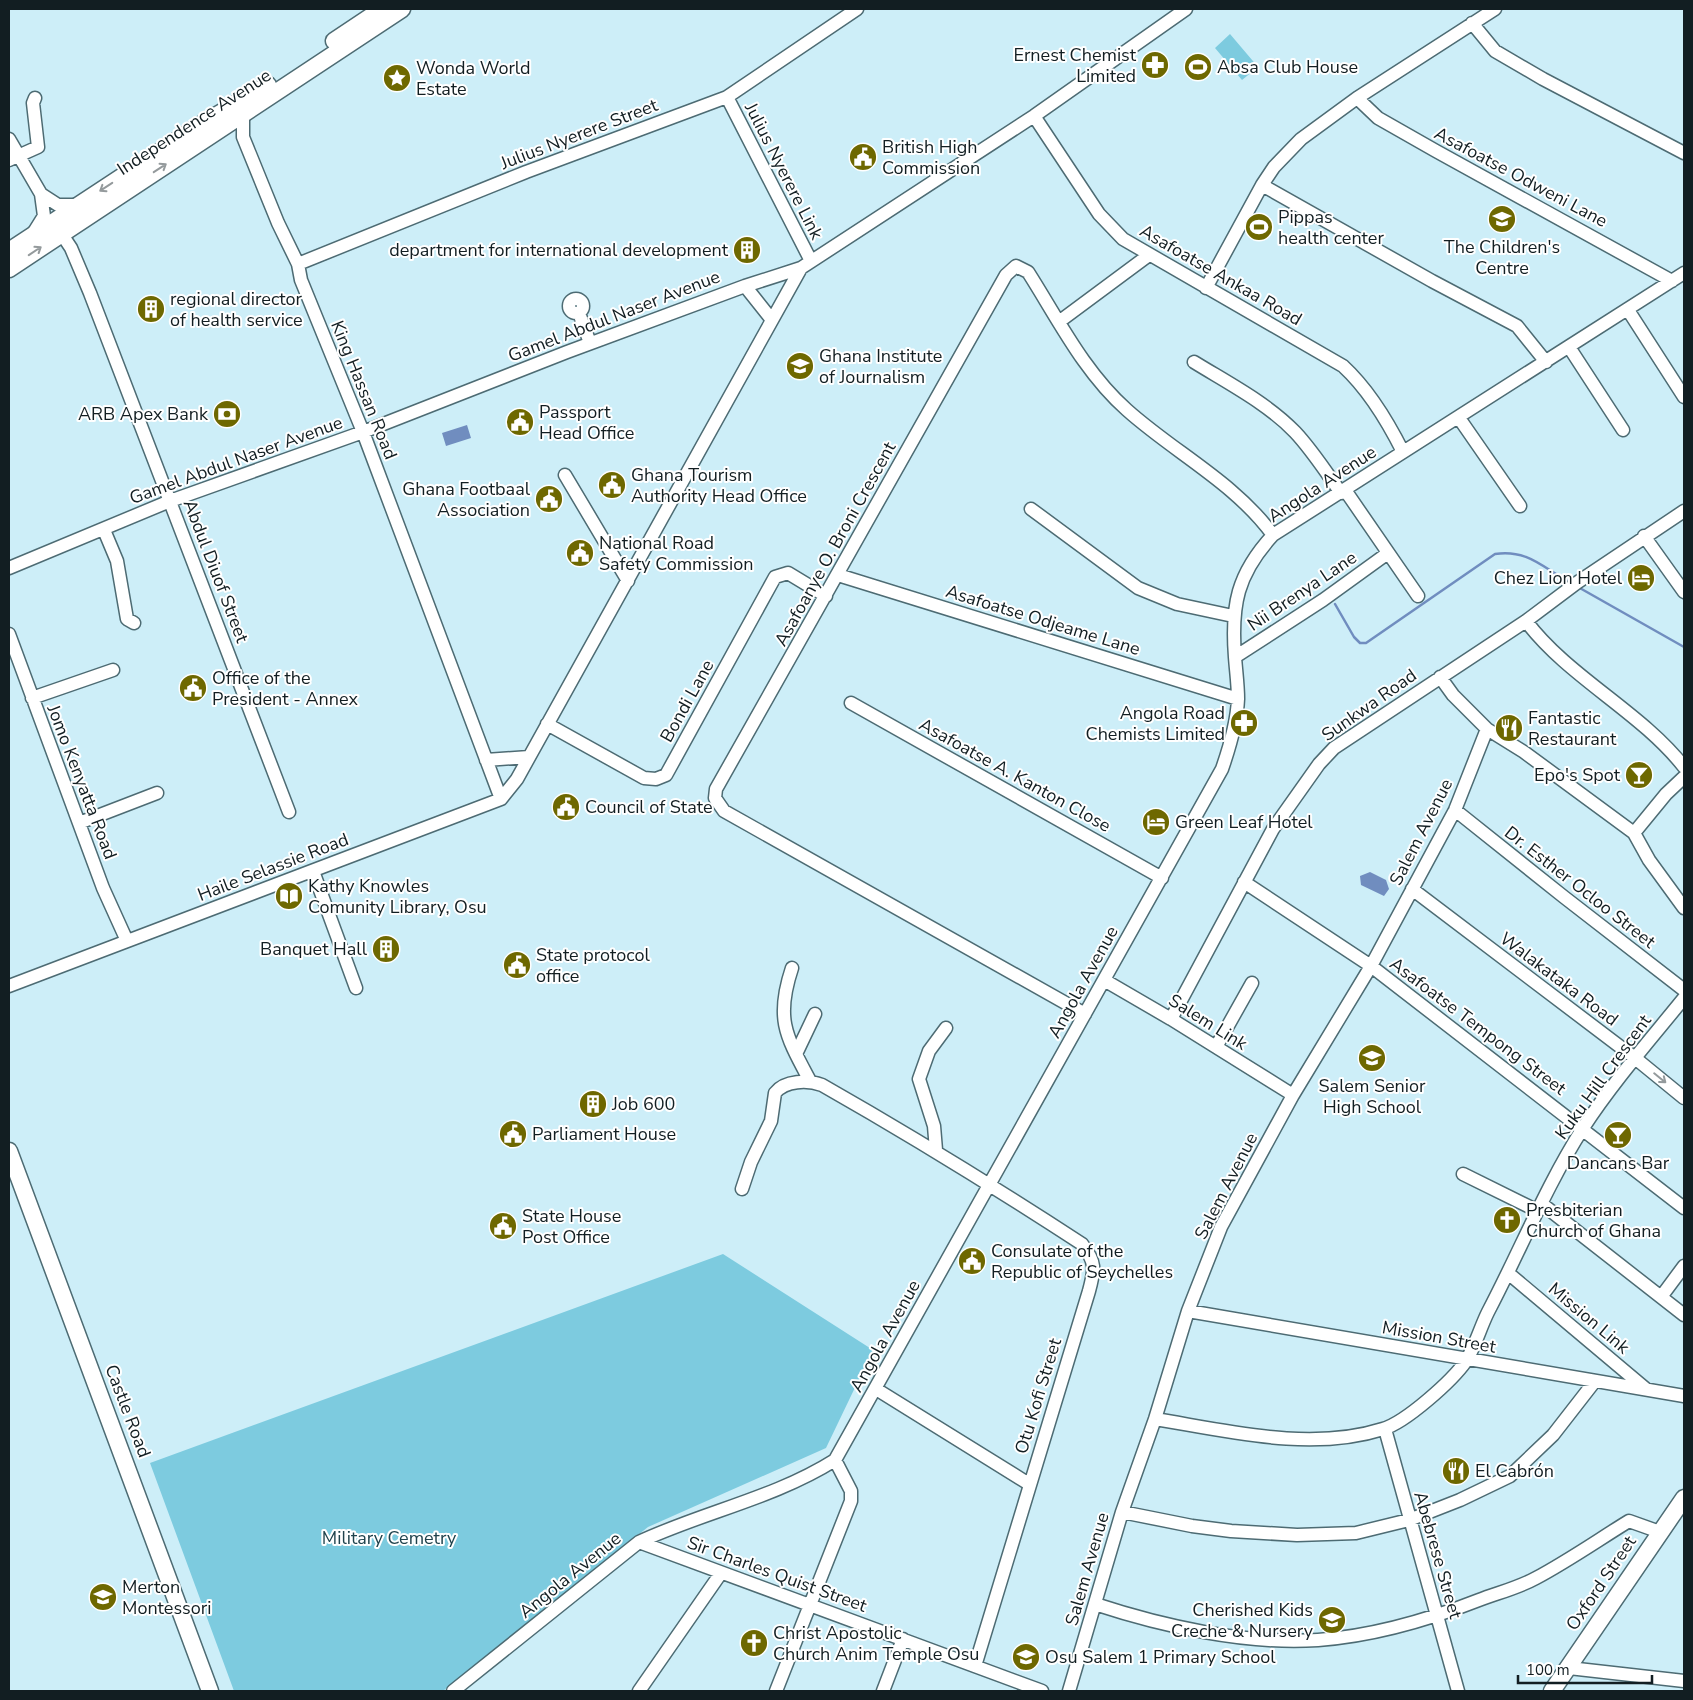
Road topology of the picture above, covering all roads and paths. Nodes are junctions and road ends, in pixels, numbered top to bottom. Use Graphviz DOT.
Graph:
graph roads {
  1 [pos="382,9"];
  2 [pos="402,9"];
  3 [pos="857,9"];
  4 [pos="1186,9"];
  5 [pos="1496,9"];
  6 [pos="1472,23"];
  7 [pos="727,97"];
  8 [pos="35,98"];
  9 [pos="1357,98"];
  10 [pos="243,114"];
  11 [pos="1034,116"];
  12 [pos="222,127"];
  13 [pos="243,137"];
  14 [pos="9,139"];
  15 [pos="1684,153"];
  16 [pos="14,158"];
  17 [pos="1262,185"];
  18 [pos="41,194"];
  19 [pos="78,205"];
  20 [pos="61,233"];
  21 [pos="31,236"];
  22 [pos="9,252"];
  23 [pos="1149,255"];
  24 [pos="298,264"];
  25 [pos="806,264"];
  26 [pos="9,269"];
  27 [pos="1684,273"];
  28 [pos="1672,280"];
  29 [pos="745,286"];
  30 [pos="1206,288"];
  31 [pos="1628,310"];
  32 [pos="580,313"];
  33 [pos="772,320"];
  34 [pos="1060,321"];
  35 [pos="590,344"];
  36 [pos="1569,347"];
  37 [pos="1194,362"];
  38 [pos="1546,362"];
  39 [pos="1684,397"];
  40 [pos="1458,418"];
  41 [pos="1623,430"];
  42 [pos="363,432"];
  43 [pos="1403,452"];
  44 [pos="565,475"];
  45 [pos="1343,491"];
  46 [pos="170,501"];
  47 [pos="1520,506"];
  48 [pos="1032,509"];
  49 [pos="1684,511"];
  50 [pos="104,530"];
  51 [pos="1274,535"];
  52 [pos="1644,536"];
  53 [pos="1388,553"];
  54 [pos="9,568"];
  55 [pos="838,575"];
  56 [pos="628,581"];
  57 [pos="1684,592"];
  58 [pos="826,596"];
  59 [pos="1418,596"];
  60 [pos="1233,616"];
  61 [pos="1526,622"];
  62 [pos="134,623"];
  63 [pos="9,634"];
  64 [pos="1235,657"];
  65 [pos="113,670"];
  66 [pos="1440,677"];
  67 [pos="32,698"];
  68 [pos="1238,698"];
  69 [pos="851,703"];
  70 [pos="547,724"];
  71 [pos="1487,729"];
  72 [pos="529,757"];
  73 [pos="486,760"];
  74 [pos="1684,767"];
  75 [pos="1684,776"];
  76 [pos="157,793"];
  77 [pos="501,799"];
  78 [pos="1455,810"];
  79 [pos="289,812"];
  80 [pos="79,823"];
  81 [pos="1634,833"];
  82 [pos="313,871"];
  83 [pos="1162,878"];
  84 [pos="1244,882"];
  85 [pos="1412,889"];
  86 [pos="1684,908"];
  87 [pos="127,941"];
  88 [pos="1371,966"];
  89 [pos="792,968"];
  90 [pos="1104,980"];
  91 [pos="1252,984"];
  92 [pos="9,986"];
  93 [pos="356,988"];
  94 [pos="1684,990"];
  95 [pos="1684,998"];
  96 [pos="815,1014"];
  97 [pos="1085,1014"];
  98 [pos="1171,1019"];
  99 [pos="946,1028"];
  100 [pos="1216,1047"];
  101 [pos="796,1054"];
  102 [pos="1636,1058"];
  103 [pos="810,1081"];
  104 [pos="1293,1096"];
  105 [pos="1684,1098"];
  106 [pos="1583,1128"];
  107 [pos="936,1150"];
  108 [pos="9,1151"];
  109 [pos="1463,1174"];
  110 [pos="990,1184"];
  111 [pos="742,1189"];
  112 [pos="1540,1207"];
  113 [pos="1684,1208"];
  114 [pos="1684,1266"];
  115 [pos="1508,1273"];
  116 [pos="1661,1297"];
  117 [pos="1188,1311"];
  118 [pos="1684,1315"];
  119 [pos="1466,1360"];
  120 [pos="1595,1381"];
  121 [pos="876,1389"];
  122 [pos="1648,1390"];
  123 [pos="1684,1396"];
  124 [pos="1155,1419"];
  125 [pos="1385,1428"];
  126 [pos="835,1460"];
  127 [pos="1029,1484"];
  128 [pos="1684,1498"];
  129 [pos="1122,1512"];
  130 [pos="1409,1520"];
  131 [pos="1660,1532"];
  132 [pos="639,1542"];
  133 [pos="721,1573"];
  134 [pos="1095,1604"];
  135 [pos="810,1605"];
  136 [pos="1437,1616"];
  137 [pos="903,1640"];
  138 [pos="975,1666"];
  139 [pos="1569,1668"];
  140 [pos="1684,1681"];
  141 [pos="210,1689"];
  142 [pos="453,1691"];
  143 [pos="639,1691"];
  144 [pos="776,1691"];
  145 [pos="883,1691"];
  146 [pos="1042,1691"];
  147 [pos="1069,1691"];
  148 [pos="1458,1691"];
  149 [pos="1552,1691"];
  1 -- 19 [label="main road, Independence Avenue, one-way"];
  2 -- 10 [label="main road, Independence Avenue"];
  3 -- 7 [label="street, Julius Nyerere Street"];
  4 -- 11 [label="street, Gamel Abdul Naser Avenue"];
  5 -- 6 [label="street"];
  6 -- 9 [label="street"];
  6 -- 15 [label="street"];
  7 -- 24 [label="street, Julius Nyerere Street"];
  7 -- 25 [label="street, Julius Nyerere Link"];
  8 -- 16 [label="street"];
  9 -- 17 [label="street"];
  9 -- 28 [label="street, Asafoatse Odweni Lane"];
  10 -- 12 [label="main road, Independence Avenue"];
  10 -- 13 [label="street, King Hassan Road"];
  11 -- 23 [label="street, Asafoatse Ankaa Road"];
  11 -- 25 [label="street, Gamel Abdul Naser Avenue"];
  12 -- 13 [label="street"];
  20 -- 12 [label="main road, Independence Avenue, one-way"];
  13 -- 24 [label="street, King Hassan Road"];
  14 -- 16 [label="street"];
  16 -- 18 [label="street"];
  17 -- 30 [label="street"];
  17 -- 38 [label="street"];
  18 -- 19 [label="street"];
  18 -- 21 [label="street"];
  19 -- 21 [label="main road, Independence Avenue"];
  26 -- 20 [label="main road, Independence Avenue, one-way"];
  20 -- 46 [label="street, Abdul Diuof Street"];
  21 -- 22 [label="main road, Independence Avenue"];
  23 -- 30 [label="street, Asafoatse Ankaa Road"];
  23 -- 34 [label="street"];
  24 -- 42 [label="street, King Hassan Road"];
  25 -- 29 [label="street, Gamel Abdul Naser Avenue"];
  25 -- 33 [label="street"];
  27 -- 28 [label="street, Angola Avenue"];
  28 -- 31 [label="street, Angola Avenue"];
  29 -- 33 [label="street"];
  29 -- 35 [label="street, Gamel Abdul Naser Avenue"];
  30 -- 43 [label="street, Asafoatse Ankaa Road"];
  31 -- 36 [label="street, Angola Avenue"];
  31 -- 39 [label="street"];
  32 -- 35 [label="street"];
  33 -- 56 [label="street"];
  34 -- 51 [label="street, Asafoanye O. Broni Crescent"];
  34 -- 55 [label="street, Asafoanye O. Broni Crescent"];
  35 -- 42 [label="street, Gamel Abdul Naser Avenue"];
  36 -- 38 [label="street, Angola Avenue"];
  36 -- 41 [label="street"];
  37 -- 45 [label="street"];
  38 -- 40 [label="street, Angola Avenue"];
  40 -- 43 [label="street, Angola Avenue"];
  40 -- 47 [label="street"];
  42 -- 46 [label="street, Gamel Abdul Naser Avenue"];
  42 -- 73 [label="street, King Hassan Road"];
  43 -- 45 [label="street, Angola Avenue"];
  44 -- 56 [label="street"];
  45 -- 51 [label="street, Angola Avenue"];
  45 -- 53 [label="street"];
  46 -- 50 [label="street, Gamel Abdul Naser Avenue"];
  46 -- 79 [label="street, Abdul Diuof Street"];
  48 -- 60 [label="street"];
  49 -- 52 [label="street, Sunkwa Road"];
  50 -- 54 [label="street, Gamel Abdul Naser Avenue"];
  50 -- 62 [label="street"];
  51 -- 60 [label="street, Angola Avenue"];
  52 -- 57 [label="street"];
  52 -- 61 [label="street, Sunkwa Road"];
  53 -- 59 [label="street"];
  53 -- 64 [label="street, Nii Brenya Lane"];
  55 -- 58 [label="street, Asafoanye O. Broni Crescent"];
  55 -- 68 [label="street, Asafoatse Odjeame Lane"];
  56 -- 70 [label="street"];
  58 -- 70 [label="street, Bondi Lane"];
  58 -- 97 [label="street, Asafoanye O. Broni Crescent"];
  60 -- 64 [label="street, Angola Avenue"];
  61 -- 66 [label="street, Sunkwa Road"];
  61 -- 74 [label="street"];
  63 -- 67 [label="street, Jomo Kenyatta Road"];
  64 -- 68 [label="street, Angola Avenue"];
  65 -- 67 [label="street"];
  66 -- 71 [label="street"];
  66 -- 84 [label="street, Sunkwa Road"];
  67 -- 80 [label="street, Jomo Kenyatta Road"];
  68 -- 83 [label="street, Angola Avenue"];
  69 -- 83 [label="street, Asafoatse A. Kanton Close"];
  70 -- 72 [label="street"];
  71 -- 78 [label="street, Salem Avenue"];
  71 -- 81 [label="street"];
  72 -- 73 [label="street"];
  72 -- 77 [label="street"];
  73 -- 77 [label="street, King Hassan Road"];
  75 -- 81 [label="street"];
  76 -- 80 [label="street"];
  77 -- 82 [label="street, Haile Selassie Road"];
  78 -- 85 [label="street, Salem Avenue"];
  78 -- 94 [label="street, Dr. Esther Ocloo Street"];
  80 -- 87 [label="street, Jomo Kenyatta Road"];
  81 -- 86 [label="street"];
  82 -- 87 [label="street, Haile Selassie Road"];
  82 -- 93 [label="street"];
  83 -- 90 [label="street, Angola Avenue"];
  84 -- 88 [label="street, Asafoatse Tempong Street"];
  84 -- 98 [label="street, Sunkwa Road"];
  85 -- 88 [label="street, Salem Avenue"];
  85 -- 102 [label="street, Walakataka Road"];
  87 -- 92 [label="street, Haile Selassie Road"];
  88 -- 104 [label="street, Salem Avenue"];
  88 -- 106 [label="street, Asafoatse Tempong Street"];
  89 -- 101 [label="street"];
  90 -- 97 [label="street, Angola Avenue"];
  90 -- 98 [label="street, Salem Link"];
  91 -- 100 [label="street"];
  95 -- 102 [label="street, Kuku Hill Crescent"];
  96 -- 101 [label="street"];
  97 -- 110 [label="street, Angola Avenue"];
  98 -- 100 [label="street, Salem Link"];
  99 -- 107 [label="street"];
  100 -- 104 [label="street, Salem Link"];
  101 -- 103 [label="street"];
  102 -- 105 [label="street, Walakataka Road, one-way"];
  102 -- 106 [label="street, Kuku Hill Crescent"];
  103 -- 107 [label="street, Otu Kofi Street"];
  103 -- 111 [label="street"];
  104 -- 117 [label="street, Salem Avenue"];
  106 -- 112 [label="street, Kuku Hill Crescent"];
  106 -- 113 [label="street, Asafoatse Tempong Street"];
  107 -- 110 [label="street, Otu Kofi Street"];
  108 -- 141 [label="main road, Castle Road"];
  109 -- 112 [label="street"];
  110 -- 121 [label="street, Angola Avenue"];
  110 -- 127 [label="street, Otu Kofi Street"];
  112 -- 115 [label="street, Kuku Hill Crescent"];
  112 -- 116 [label="street"];
  114 -- 116 [label="street"];
  115 -- 119 [label="street, Kuku Hill Crescent"];
  115 -- 122 [label="street, Mission Link"];
  116 -- 118 [label="street"];
  117 -- 119 [label="street, Mission Street"];
  117 -- 124 [label="street, Salem Avenue"];
  119 -- 120 [label="street, Mission Street"];
  119 -- 125 [label="street, Kuku Hill Crescent"];
  120 -- 122 [label="street, Mission Street"];
  120 -- 130 [label="street"];
  121 -- 126 [label="street, Angola Avenue"];
  121 -- 127 [label="street"];
  122 -- 123 [label="street, Mission Street"];
  124 -- 125 [label="street, Kuku Hill Crescent"];
  124 -- 129 [label="street, Salem Avenue"];
  125 -- 130 [label="street, Abebrese Street"];
  126 -- 132 [label="street, Angola Avenue"];
  126 -- 135 [label="street"];
  127 -- 138 [label="street, Otu Kofi Street"];
  128 -- 131 [label="main road, Oxford Street"];
  129 -- 130 [label="street"];
  129 -- 134 [label="street, Salem Avenue"];
  130 -- 136 [label="street, Abebrese Street"];
  131 -- 136 [label="street"];
  131 -- 139 [label="main road, Oxford Street"];
  132 -- 133 [label="street, Sir Charles Quist Street"];
  132 -- 142 [label="street, Angola Avenue"];
  133 -- 135 [label="street, Sir Charles Quist Street"];
  133 -- 143 [label="street"];
  134 -- 136 [label="street"];
  134 -- 147 [label="street, Salem Avenue"];
  135 -- 137 [label="street, Sir Charles Quist Street"];
  135 -- 144 [label="street"];
  136 -- 148 [label="street, Abebrese Street"];
  137 -- 138 [label="street, Sir Charles Quist Street"];
  137 -- 145 [label="street"];
  138 -- 146 [label="street, Sir Charles Quist Street"];
  139 -- 140 [label="street"];
  139 -- 149 [label="main road, Oxford Street"];
}
